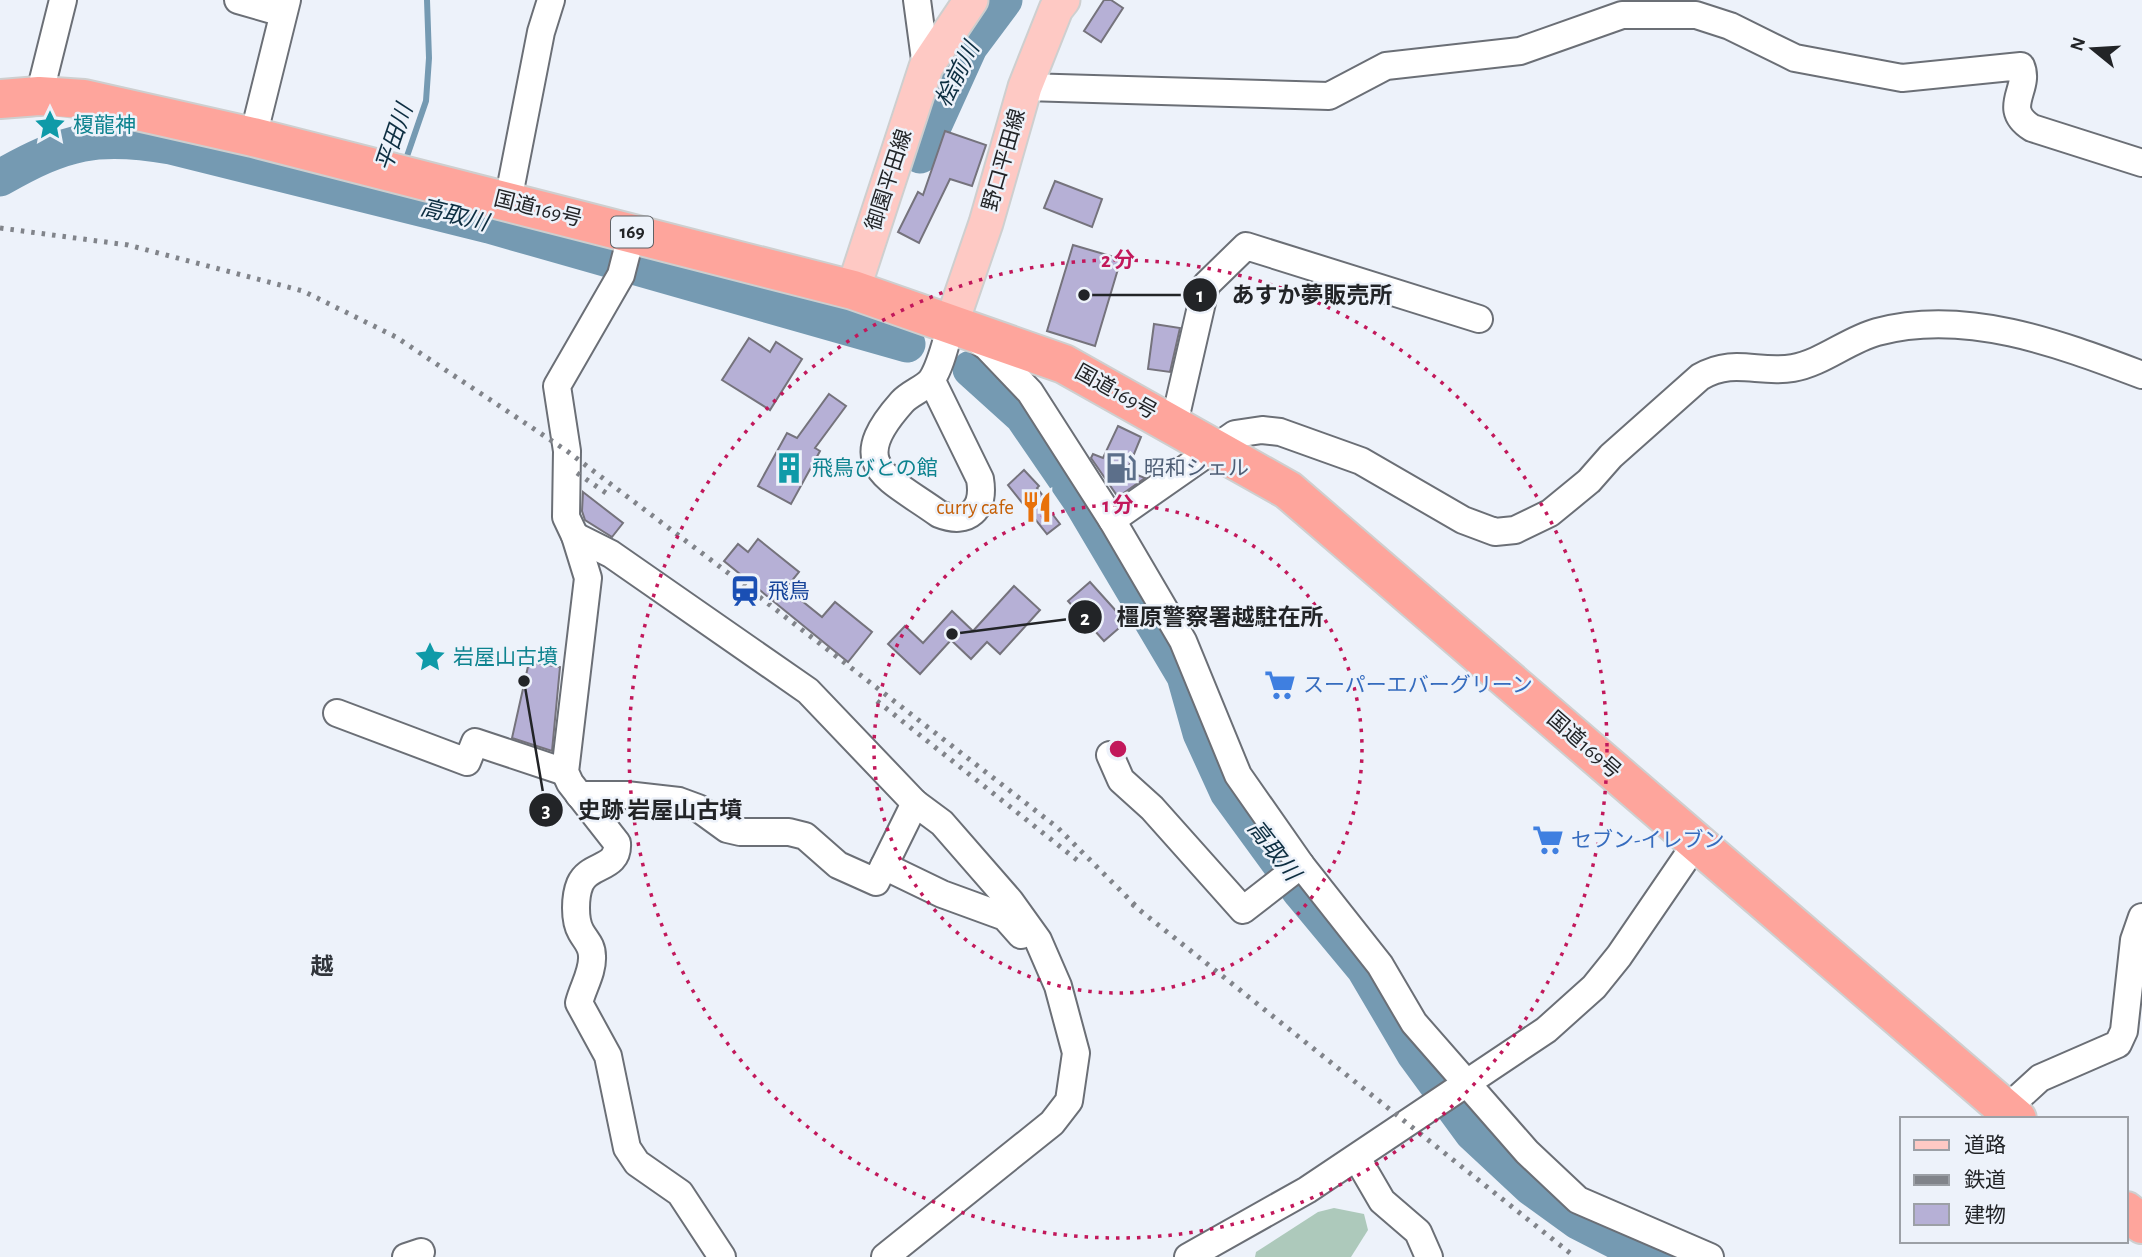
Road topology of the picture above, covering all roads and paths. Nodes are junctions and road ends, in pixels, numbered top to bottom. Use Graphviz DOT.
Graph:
graph roads {
  1 [pos="63,0"];
  2 [pos="238,0"];
  3 [pos="551,0"];
  4 [pos="917,0"];
  5 [pos="971,0"];
  6 [pos="1063,0"];
  7 [pos="285,7"];
  8 [pos="926,67"];
  9 [pos="1025,88"];
  10 [pos="39,96"];
  11 [pos="0,99"];
  12 [pos="253,137"];
  13 [pos="2142,163"];
  14 [pos="508,201"];
  15 [pos="632,232"];
  16 [pos="853,290"];
  17 [pos="1479,319"];
  18 [pos="952,322"];
  19 [pos="2142,375"];
  20 [pos="932,381"];
  21 [pos="1174,424"];
  22 [pos="1215,448"];
  23 [pos="1112,520"];
  24 [pos="575,536"];
  25 [pos="337,713"];
  26 [pos="1110,755"];
  27 [pos="565,772"];
  28 [pos="579,795"];
  29 [pos="915,803"];
  30 [pos="1697,842"];
  31 [pos="884,866"];
  32 [pos="1292,872"];
  33 [pos="2142,917"];
  34 [pos="1038,940"];
  35 [pos="1453,1091"];
  36 [pos="2011,1114"];
  37 [pos="1357,1158"];
  38 [pos="2128,1212"];
  39 [pos="2142,1224"];
  40 [pos="722,1257"];
  41 [pos="885,1257"];
  42 [pos="1188,1257"];
  43 [pos="1429,1257"];
  44 [pos="1710,1257"];
  1 -- 10 [label="street"];
  2 -- 7 [label="street"];
  3 -- 14 [label="street"];
  4 -- 8 [label="street"];
  5 -- 8 [label="main road, 御園平田線"];
  6 -- 9 [label="main road, 野口平田線"];
  7 -- 12 [label="street"];
  8 -- 16 [label="main road, 御園平田線"];
  9 -- 13 [label="street"];
  9 -- 18 [label="main road, 野口平田線"];
  10 -- 11 [label="highway, 国道169号 / 169"];
  10 -- 12 [label="highway, 国道169号 / 169"];
  12 -- 14 [label="highway, 国道169号 / 169"];
  14 -- 15 [label="highway, 国道169号 / 169"];
  15 -- 16 [label="highway, 国道169号 / 169"];
  15 -- 24 [label="street"];
  16 -- 18 [label="highway, 国道169号 / 169"];
  17 -- 21 [label="street"];
  18 -- 20 [label="street"];
  18 -- 21 [label="highway, 国道169号 / 169"];
  18 -- 23 [label="street"];
  19 -- 22 [label="street"];
  20 -- 20 [label="street"];
  21 -- 22 [label="highway, 国道169号 / 169"];
  22 -- 23 [label="street"];
  22 -- 30 [label="highway, 国道169号 / 169"];
  23 -- 32 [label="street"];
  24 -- 27 [label="street"];
  24 -- 29 [label="street"];
  25 -- 27 [label="street"];
  26 -- 32 [label="street"];
  27 -- 28 [label="street"];
  28 -- 31 [label="street"];
  28 -- 40 [label="street"];
  29 -- 31 [label="street"];
  29 -- 34 [label="street"];
  30 -- 35 [label="street"];
  30 -- 36 [label="highway, 国道169号 / 169"];
  31 -- 34 [label="street"];
  32 -- 35 [label="street"];
  33 -- 36 [label="street"];
  34 -- 41 [label="street"];
  35 -- 37 [label="street"];
  35 -- 44 [label="street"];
  37 -- 42 [label="street"];
  37 -- 43 [label="street"];
  38 -- 39 [label="highway"];
}
